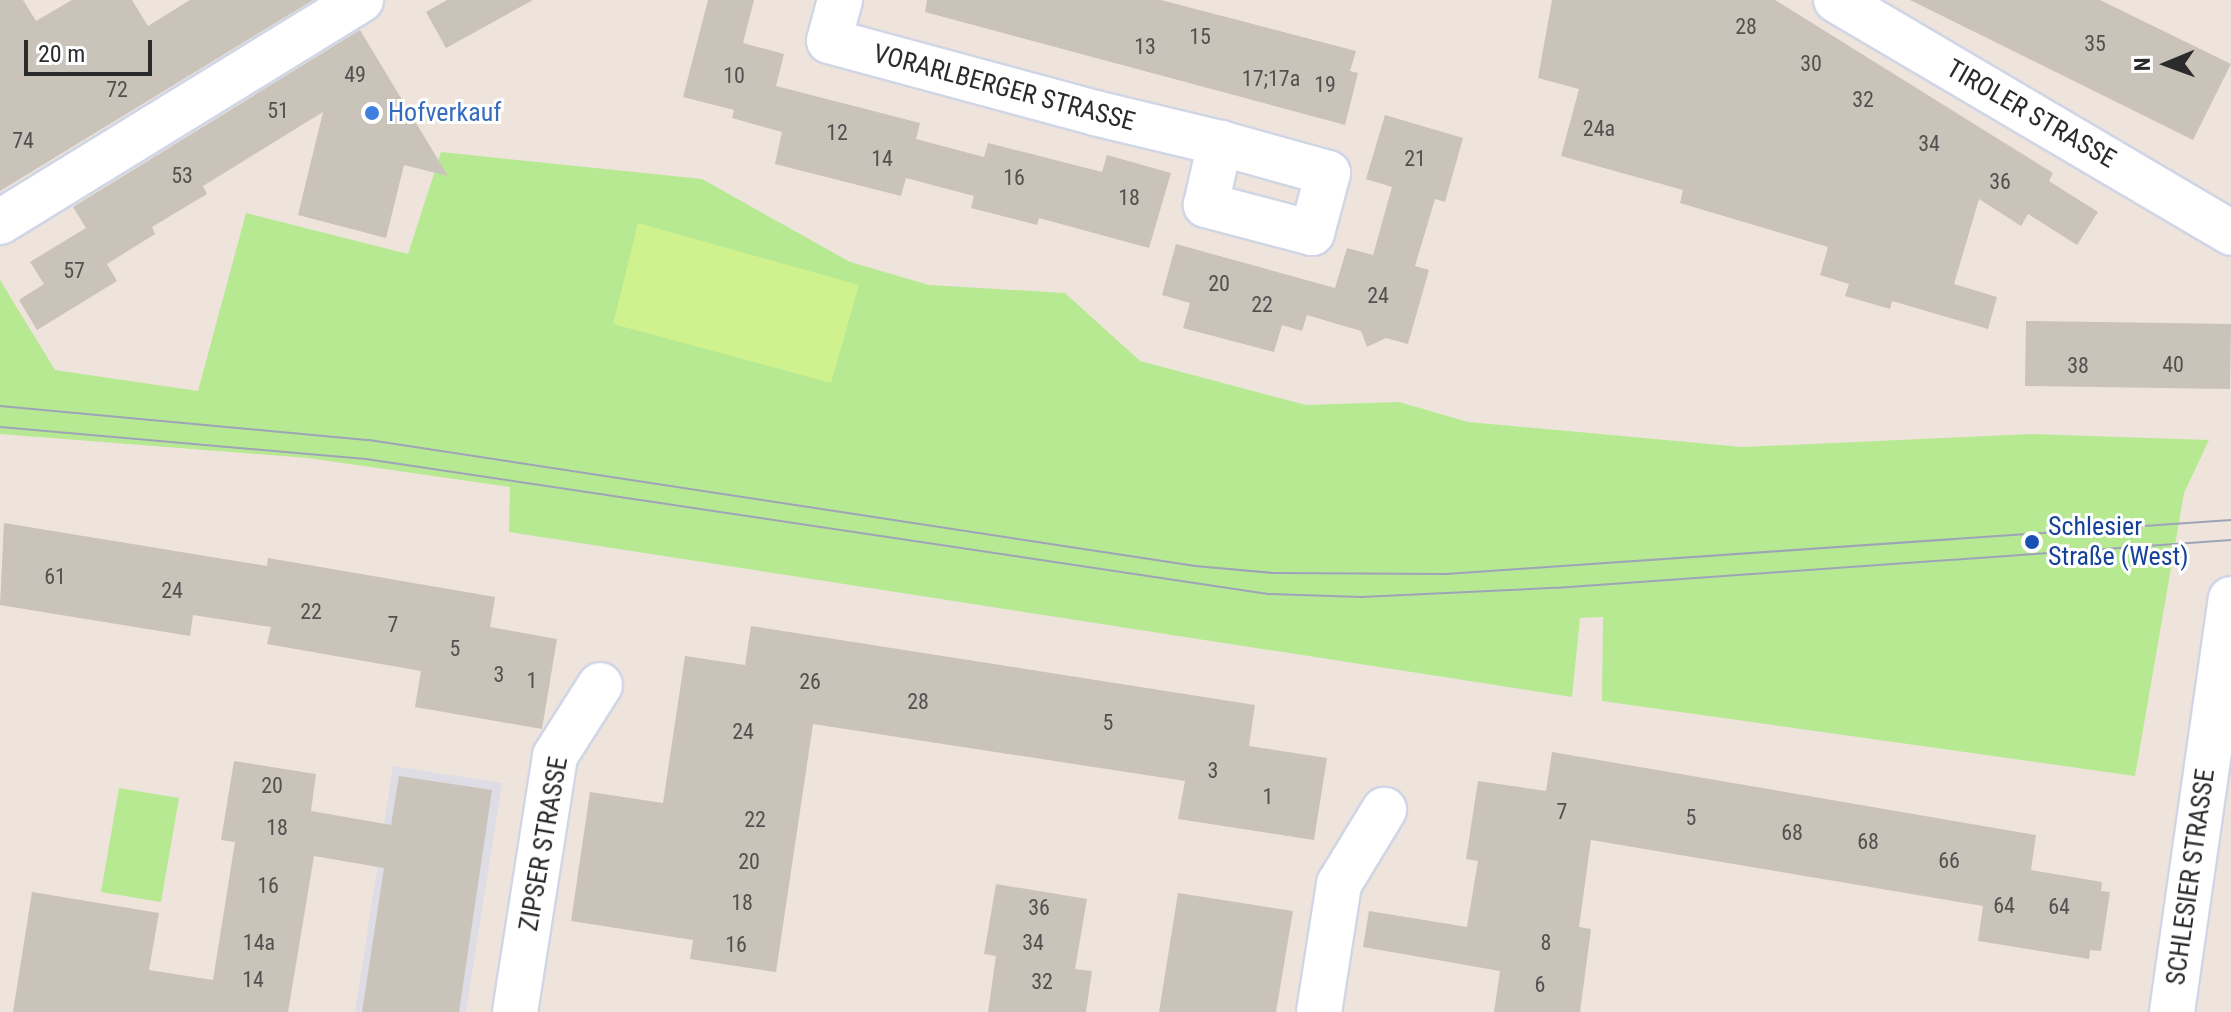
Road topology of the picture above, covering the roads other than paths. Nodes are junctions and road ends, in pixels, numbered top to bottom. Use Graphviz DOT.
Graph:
graph roads {
  1 [pos="361,0"];
  2 [pos="840,0"];
  3 [pos="1836,0"];
  4 [pos="1220,143"];
  5 [pos="0,222"];
  6 [pos="2229,227"];
  7 [pos="2231,599"];
  8 [pos="600,685"];
  9 [pos="1384,810"];
  10 [pos="515,1012"];
  11 [pos="1319,1012"];
  12 [pos="2172,1012"];
  1 -- 5 [label="street"];
  2 -- 4 [label="street, VORARLBERGER STRASSE"];
  3 -- 6 [label="street, TIROLER STRASSE"];
  7 -- 12 [label="street, SCHLESIER STRASSE"];
  8 -- 10 [label="street, ZIPSER STRASSE"];
  9 -- 11 [label="street"];
}
